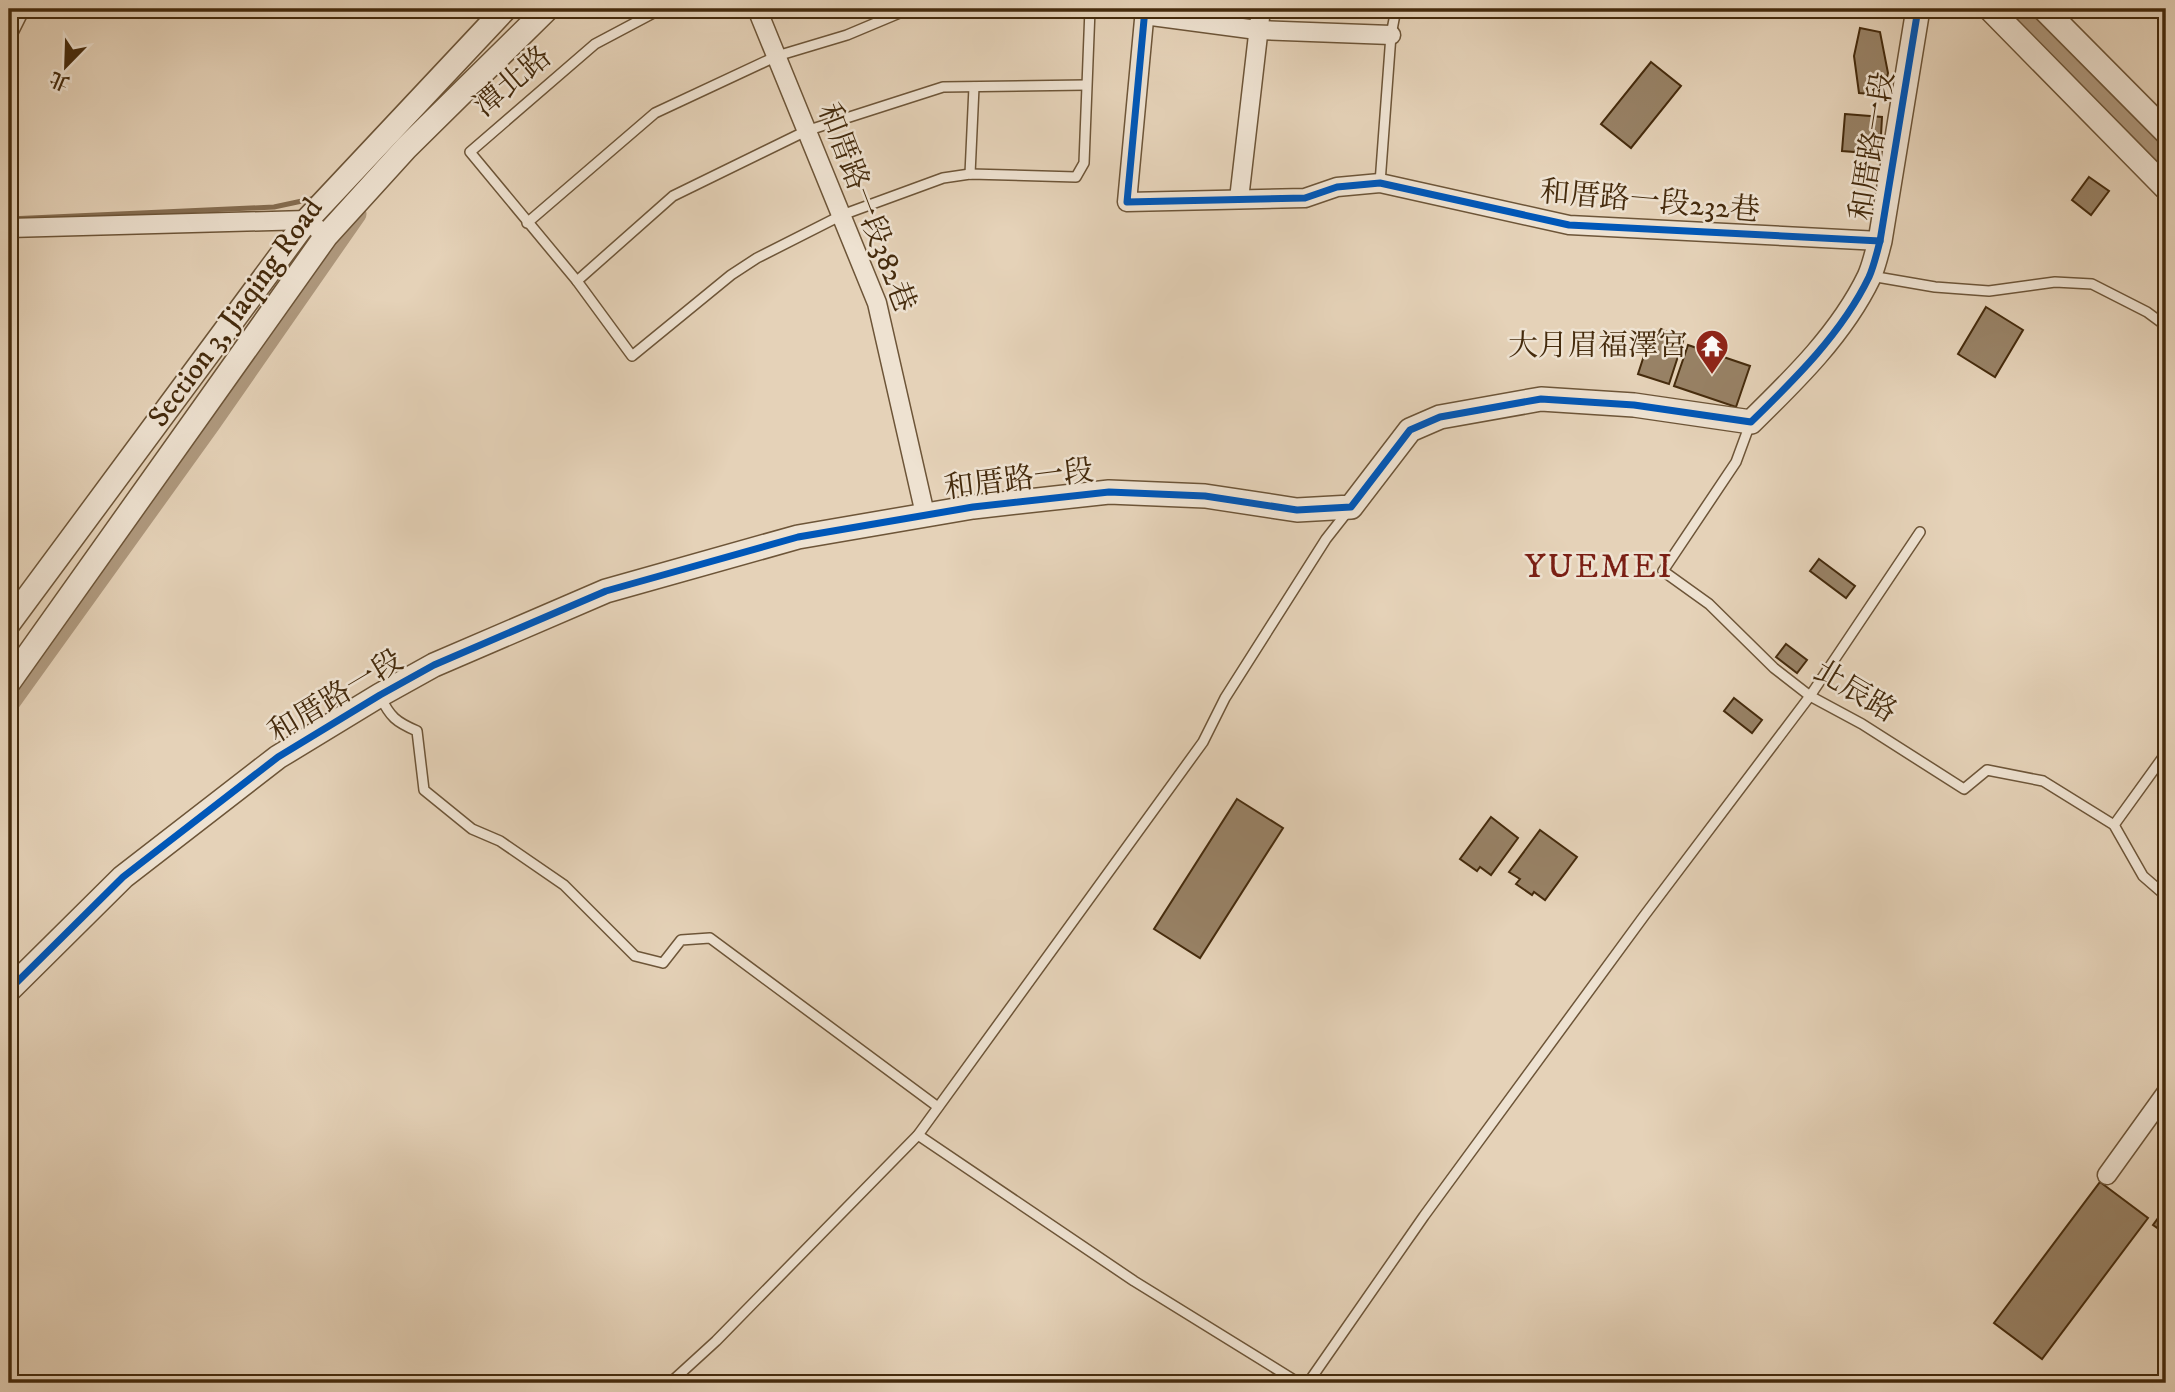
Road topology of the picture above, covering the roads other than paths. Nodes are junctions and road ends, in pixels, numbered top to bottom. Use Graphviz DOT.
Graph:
graph roads {
  1 [pos="25,9"];
  2 [pos="505,9"];
  3 [pos="547,9"];
  4 [pos="661,9"];
  5 [pos="757,9"];
  6 [pos="909,9"];
  7 [pos="1090,9"];
  8 [pos="1261,9"];
  9 [pos="1395,9"];
  10 [pos="1919,9"];
  11 [pos="1990,9"];
  12 [pos="2044,9"];
  13 [pos="1144,12"];
  14 [pos="1257,30"];
  15 [pos="1391,36"];
  16 [pos="9,41"];
  17 [pos="777,56"];
  18 [pos="1086,85"];
  19 [pos="974,87"];
  20 [pos="806,131"];
  21 [pos="2166,132"];
  22 [pos="970,174"];
  23 [pos="1380,183"];
  24 [pos="2166,188"];
  25 [pos="1239,199"];
  26 [pos="842,215"];
  27 [pos="307,220"];
  28 [pos="527,223"];
  29 [pos="9,228"];
  30 [pos="326,236"];
  31 [pos="1880,241"];
  32 [pos="1869,276"];
  33 [pos="577,281"];
  34 [pos="2166,326"];
  35 [pos="1751,422"];
  36 [pos="1351,507"];
  37 [pos="925,514"];
  38 [pos="1920,532"];
  39 [pos="9,623"];
  40 [pos="9,682"];
  41 [pos="380,695"];
  42 [pos="1810,696"];
  43 [pos="2166,753"];
  44 [pos="2114,825"];
  45 [pos="2166,897"];
  46 [pos="9,990"];
  47 [pos="2166,1093"];
  48 [pos="939,1107"];
  49 [pos="918,1135"];
  50 [pos="2107,1175"];
  51 [pos="670,1383"];
  52 [pos="1299,1383"];
  53 [pos="1308,1383"];
  1 -- 16 [label="lane"];
  2 -- 27 [label="street, Section 3, Jiaqing Road"];
  3 -- 30 [label="street, Section 3, Jiaqing Road"];
  4 -- 28 [label="lane, 潭北路"];
  5 -- 17 [label="street, 和厝路一段382巷"];
  6 -- 17 [label="lane"];
  7 -- 18 [label="lane"];
  8 -- 14 [label="street"];
  9 -- 15 [label="lane"];
  10 -- 31 [label="street, 和厝路一段"];
  11 -- 24 [label="street"];
  12 -- 21 [label="street"];
  13 -- 14 [label="street"];
  13 -- 25 [label="street, 和厝路一段232巷"];
  14 -- 15 [label="street"];
  14 -- 25 [label="street"];
  15 -- 23 [label="lane"];
  17 -- 20 [label="street, 和厝路一段382巷"];
  17 -- 28 [label="lane"];
  18 -- 19 [label="lane"];
  18 -- 22 [label="lane"];
  19 -- 20 [label="lane"];
  19 -- 22 [label="lane"];
  20 -- 26 [label="street, 和厝路一段382巷"];
  20 -- 33 [label="lane"];
  22 -- 26 [label="lane"];
  23 -- 25 [label="street, 和厝路一段232巷"];
  23 -- 31 [label="street, 和厝路一段232巷"];
  26 -- 33 [label="lane"];
  26 -- 37 [label="street, 和厝路一段382巷"];
  27 -- 29 [label="street"];
  27 -- 30 [label="street"];
  27 -- 39 [label="street, Section 3, Jiaqing Road"];
  28 -- 33 [label="lane"];
  30 -- 40 [label="street, Section 3, Jiaqing Road"];
  31 -- 32 [label="street, 和厝路一段"];
  32 -- 34 [label="lane"];
  32 -- 35 [label="street, 和厝路一段"];
  35 -- 36 [label="street"];
  35 -- 42 [label="lane, 北辰路"];
  36 -- 37 [label="street, 和厝路一段"];
  36 -- 48 [label="lane"];
  37 -- 41 [label="street, 和厝路一段"];
  38 -- 42 [label="lane"];
  41 -- 46 [label="street, 和厝路一段"];
  41 -- 48 [label="lane"];
  42 -- 44 [label="lane, 北辰路"];
  42 -- 53 [label="lane"];
  43 -- 44 [label="lane"];
  44 -- 45 [label="lane, 北辰路"];
  47 -- 50 [label="street"];
  48 -- 49 [label="lane"];
  49 -- 51 [label="lane"];
  49 -- 52 [label="lane"];
}
